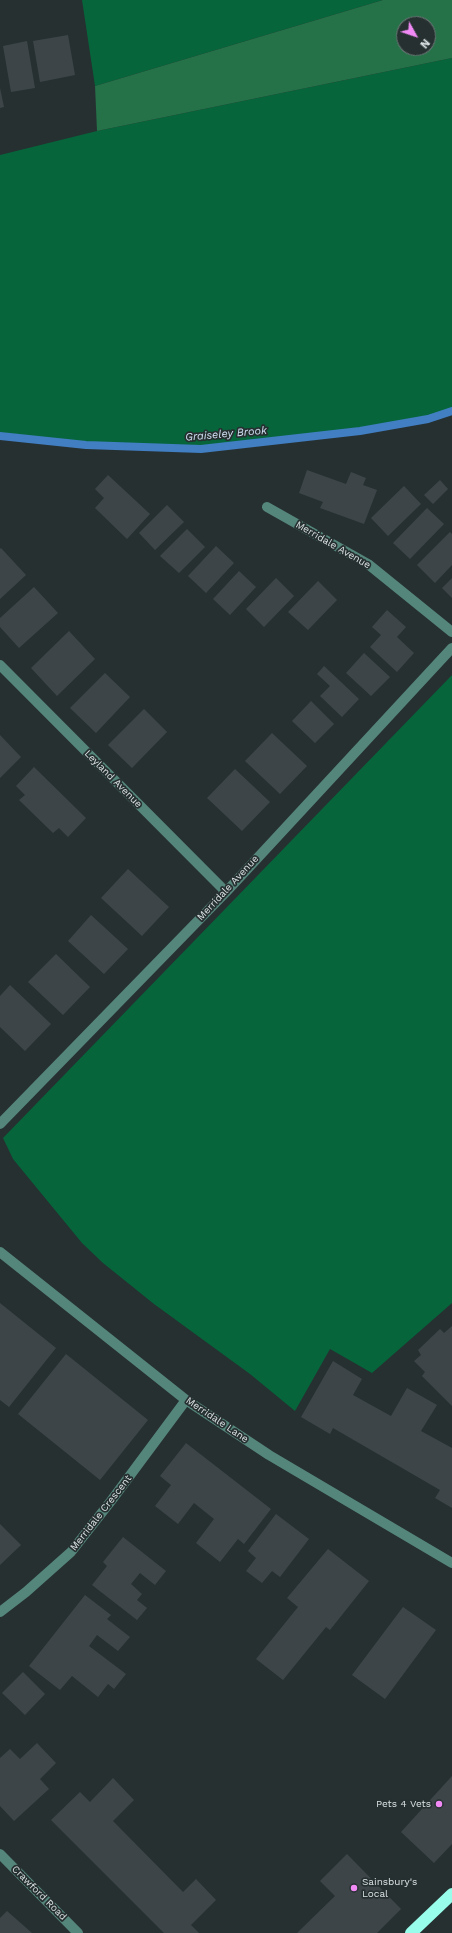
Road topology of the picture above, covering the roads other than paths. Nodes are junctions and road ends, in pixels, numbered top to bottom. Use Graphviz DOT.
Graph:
graph roads {
  1 [pos="267,507"];
  2 [pos="452,632"];
  3 [pos="452,648"];
  4 [pos="0,665"];
  5 [pos="226,892"];
  6 [pos="0,1124"];
  7 [pos="0,1252"];
  8 [pos="186,1400"];
  9 [pos="452,1563"];
  10 [pos="0,1612"];
  11 [pos="0,1854"];
  12 [pos="452,1894"];
  13 [pos="78,1933"];
  14 [pos="411,1933"];
  1 -- 2 [label="street, Merridale Avenue"];
  3 -- 5 [label="street, Merridale Avenue"];
  4 -- 5 [label="street, Leyland Avenue"];
  5 -- 6 [label="street, Merridale Avenue"];
  7 -- 8 [label="street, Merridale Lane"];
  8 -- 9 [label="street, Merridale Lane"];
  8 -- 10 [label="street, Merridale Crescent"];
  11 -- 13 [label="street, Crawford Road"];
  12 -- 14 [label="highway"];
}
